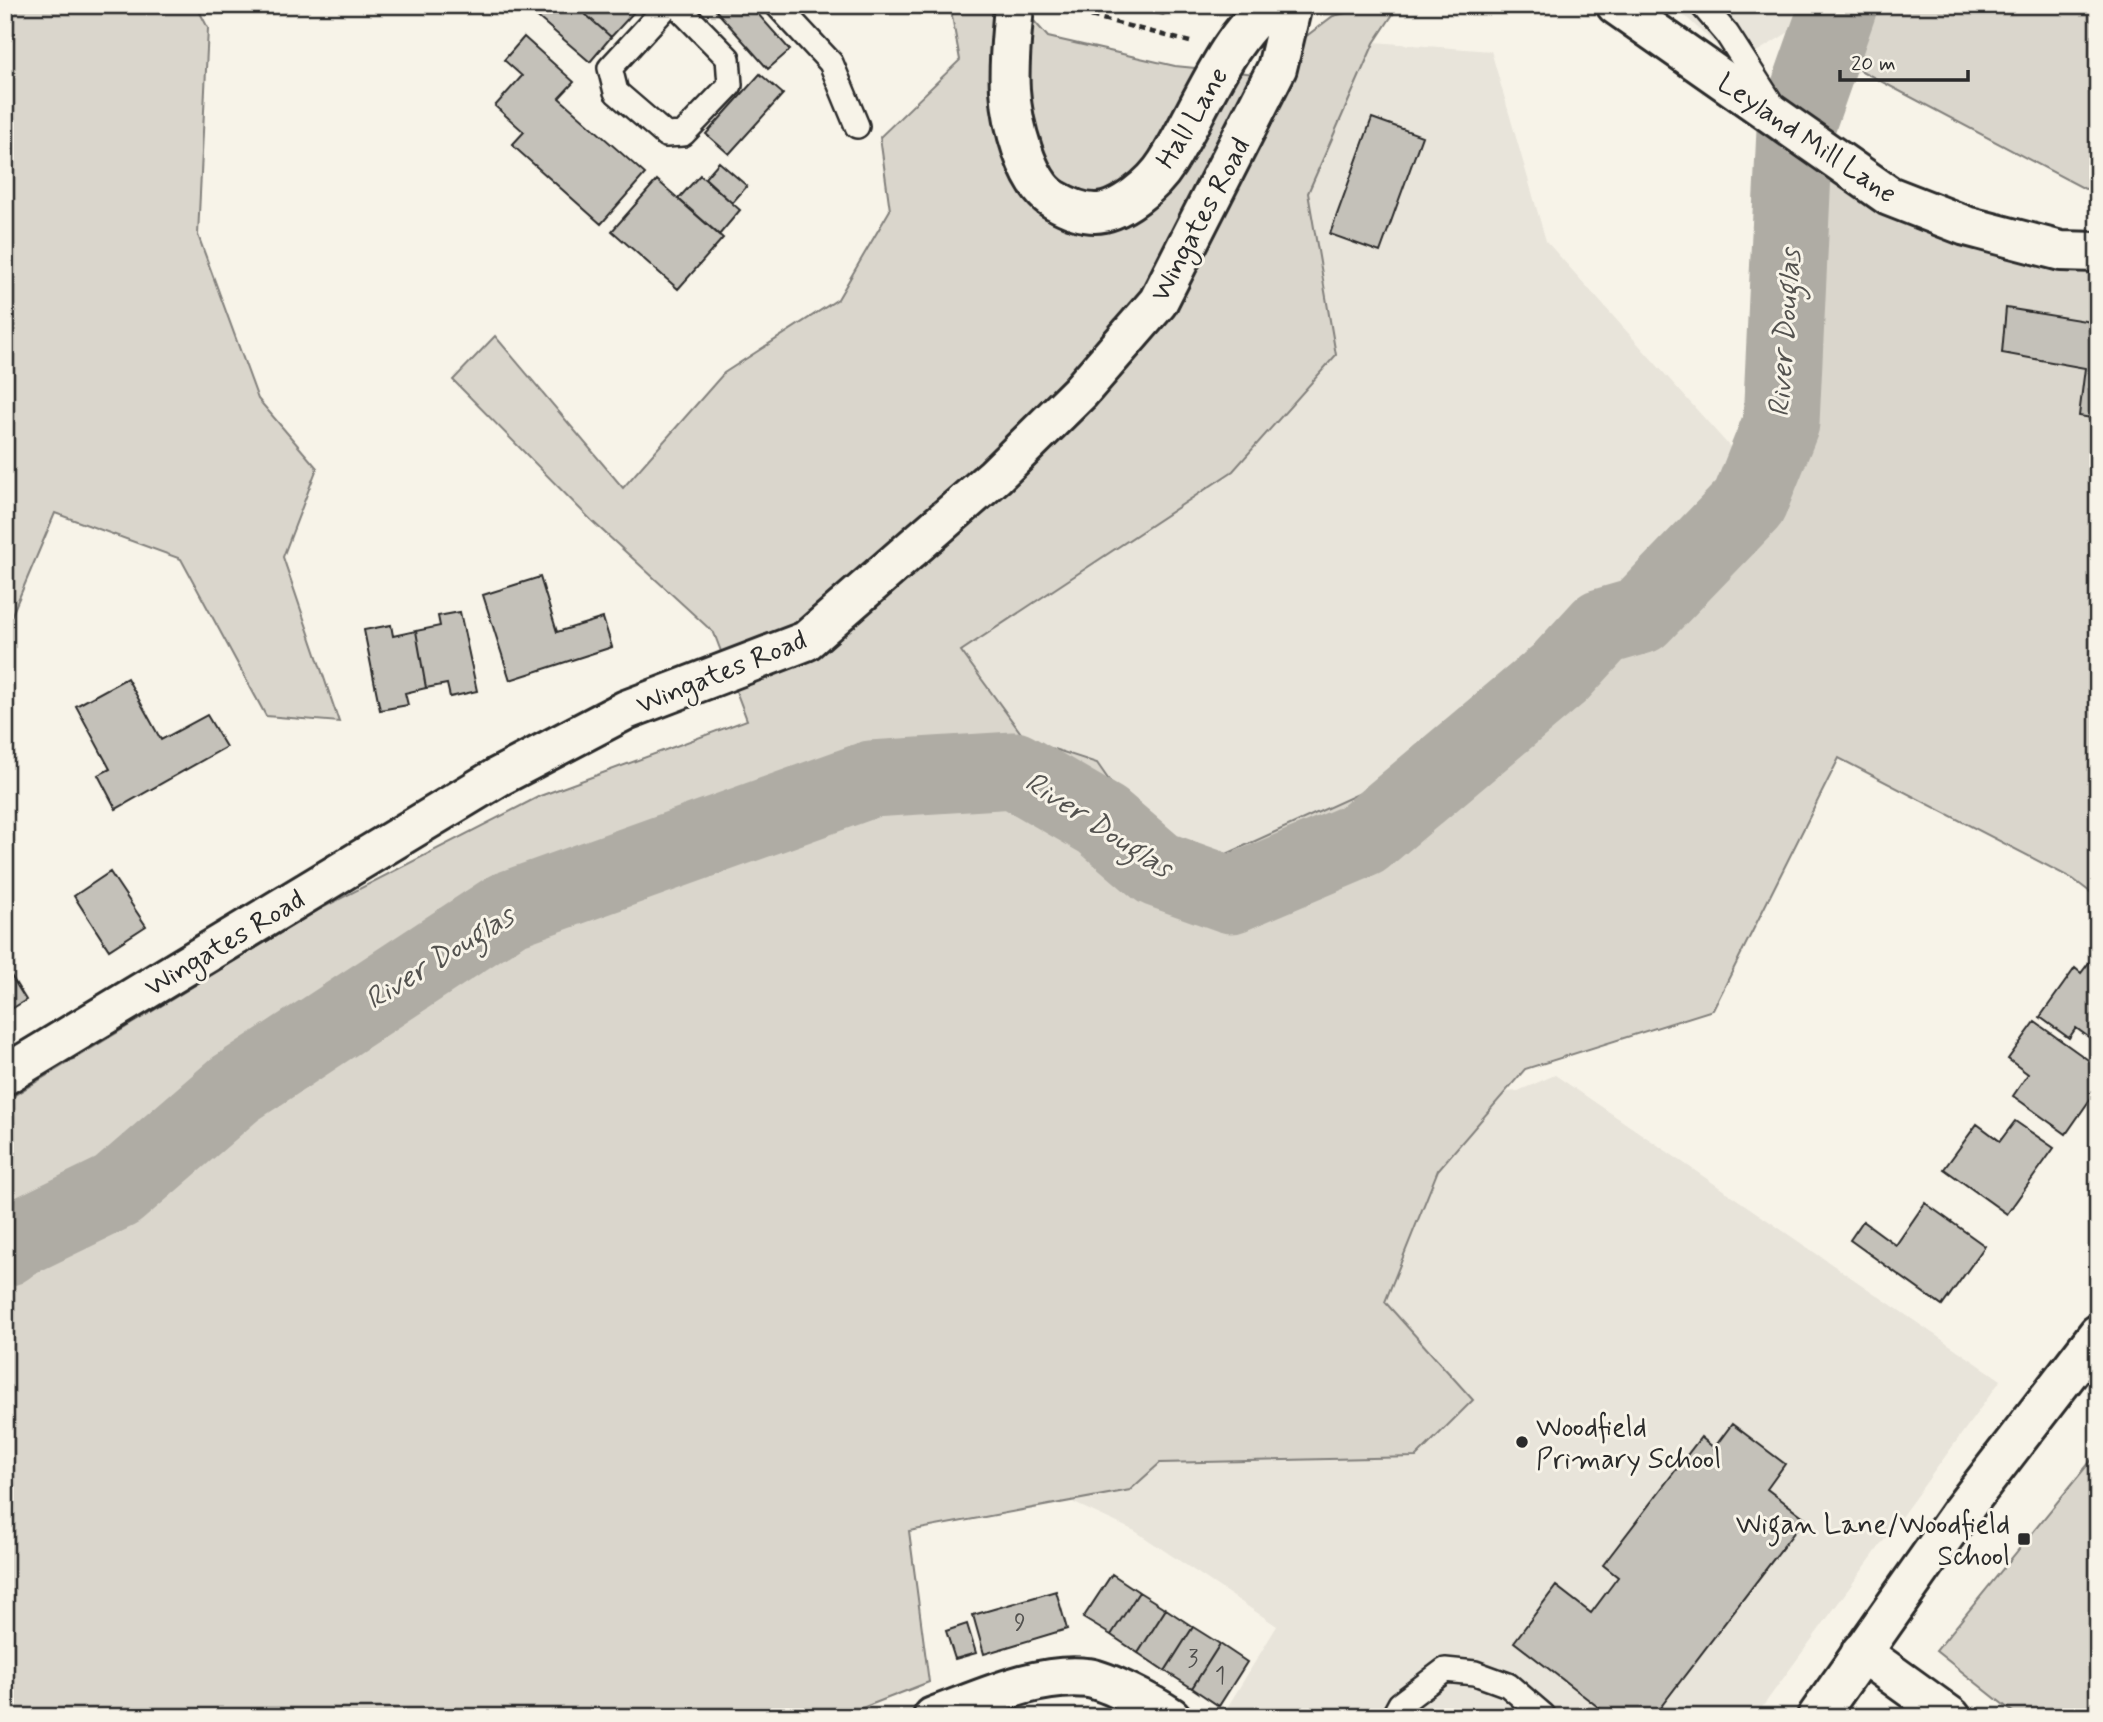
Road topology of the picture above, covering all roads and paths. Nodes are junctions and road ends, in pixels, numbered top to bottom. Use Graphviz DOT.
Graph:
graph roads {
  1 [pos="668,5"];
  2 [pos="676,5"];
  3 [pos="777,5"];
  4 [pos="1014,5"];
  5 [pos="1048,5"];
  6 [pos="1272,5"];
  7 [pos="1292,5"];
  8 [pos="1616,5"];
  9 [pos="1702,5"];
  10 [pos="1230,52"];
  11 [pos="1783,122"];
  12 [pos="857,125"];
  13 [pos="2098,252"];
  14 [pos="5,1075"];
  15 [pos="2098,1334"];
  16 [pos="1861,1652"];
  17 [pos="1543,1715"];
  18 [pos="933,1717"];
  19 [pos="1171,1717"];
  20 [pos="1393,1717"];
  21 [pos="1817,1717"];
  22 [pos="1951,1717"];
  1 -- 2 [label="lane"];
  3 -- 12 [label="lane"];
  4 -- 10 [label="main road, Hall Lane"];
  5 -- 10 [label="path"];
  6 -- 10 [label="main road, Hall Lane"];
  7 -- 14 [label="main road, Wingates Road"];
  8 -- 11 [label="main road, Leyland Mill Lane"];
  9 -- 11 [label="lane"];
  11 -- 13 [label="main road, Leyland Mill Lane"];
  15 -- 16 [label="main road"];
  16 -- 21 [label="main road"];
  16 -- 22 [label="main road"];
  17 -- 20 [label="lane"];
  18 -- 19 [label="main road"];
}
